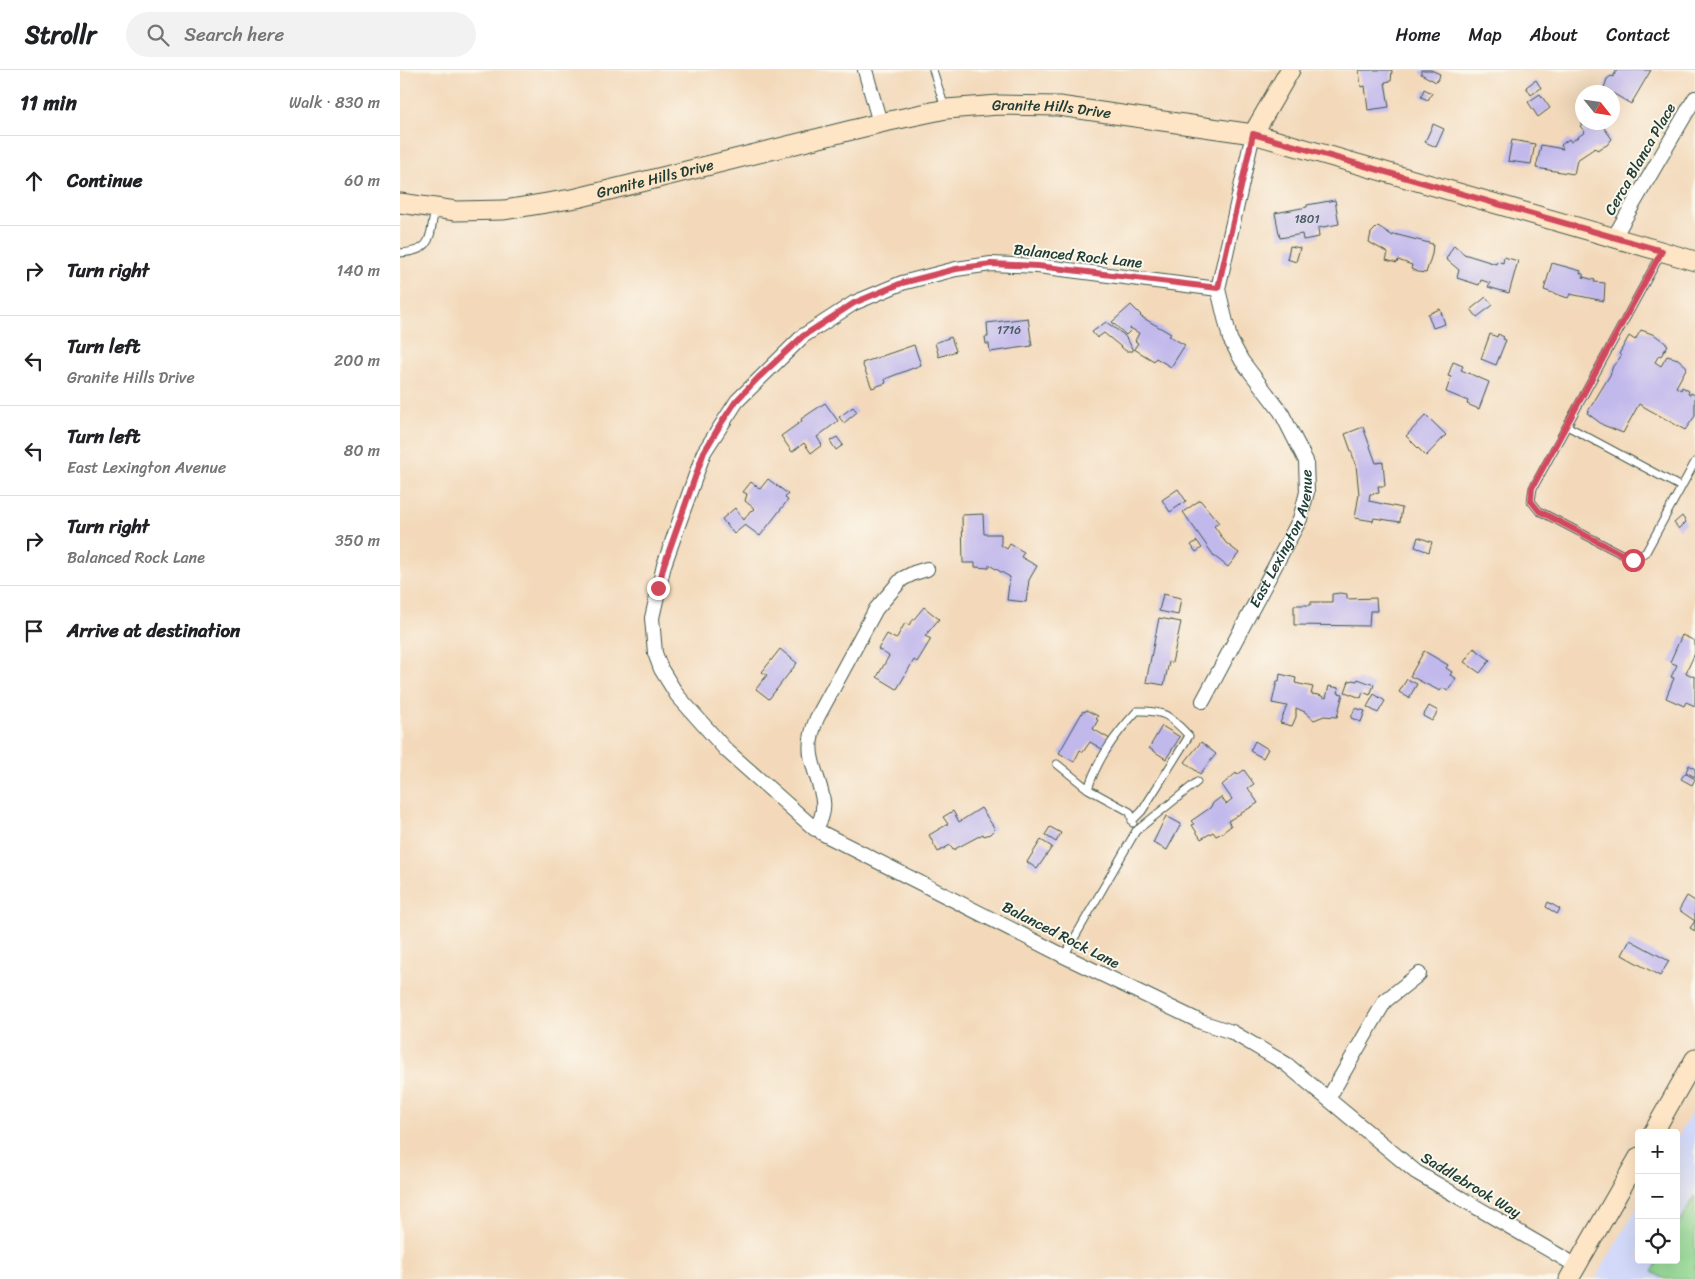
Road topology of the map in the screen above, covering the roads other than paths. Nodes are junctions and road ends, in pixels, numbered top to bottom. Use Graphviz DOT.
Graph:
graph roads {
  1 [pos="865,70"];
  2 [pos="933,70"];
  3 [pos="1290,70"];
  4 [pos="1695,98"];
  5 [pos="946,109"];
  6 [pos="880,123"];
  7 [pos="1253,134"];
  8 [pos="400,203"];
  9 [pos="435,208"];
  10 [pos="1614,237"];
  11 [pos="1662,251"];
  12 [pos="400,253"];
  13 [pos="1695,261"];
  14 [pos="1218,288"];
  15 [pos="1567,426"];
  16 [pos="1695,462"];
  17 [pos="1681,487"];
  18 [pos="928,569"];
  19 [pos="1203,701"];
  20 [pos="1057,764"];
  21 [pos="1197,782"];
  22 [pos="1088,789"];
  23 [pos="1132,821"];
  24 [pos="818,831"];
  25 [pos="1136,831"];
  26 [pos="1064,956"];
  27 [pos="1419,974"];
  28 [pos="1695,1059"];
  29 [pos="1286,1064"];
  30 [pos="1328,1099"];
  31 [pos="1655,1129"];
  32 [pos="1635,1164"];
  33 [pos="1573,1272"];
  1 -- 6 [label="street"];
  2 -- 5 [label="lane"];
  3 -- 7 [label="street, East Lexington Avenue"];
  4 -- 10 [label="street, Cerca Blanca Place"];
  5 -- 6 [label="street, Granite Hills Drive"];
  5 -- 7 [label="street, Granite Hills Drive"];
  6 -- 9 [label="street, Granite Hills Drive"];
  7 -- 10 [label="street, Granite Hills Drive"];
  7 -- 14 [label="street, East Lexington Avenue"];
  8 -- 9 [label="street, Granite Hills Drive"];
  9 -- 12 [label="lane"];
  10 -- 11 [label="street, Granite Hills Drive"];
  11 -- 13 [label="street, Granite Hills Drive"];
  11 -- 15 [label="lane"];
  14 -- 19 [label="street, East Lexington Avenue"];
  14 -- 24 [label="street, Balanced Rock Lane"];
  15 -- 17 [label="lane"];
  15 -- 17 [label="lane"];
  16 -- 17 [label="lane"];
  18 -- 24 [label="street"];
  20 -- 22 [label="lane"];
  21 -- 25 [label="lane"];
  22 -- 23 [label="lane"];
  22 -- 23 [label="lane"];
  23 -- 25 [label="lane"];
  24 -- 26 [label="street, Balanced Rock Lane"];
  25 -- 26 [label="lane"];
  26 -- 29 [label="street, Balanced Rock Lane"];
  27 -- 30 [label="street"];
  28 -- 31 [label="street"];
  29 -- 30 [label="street, Saddlebrook Way"];
  30 -- 33 [label="street, Saddlebrook Way"];
  32 -- 33 [label="street"];
}
